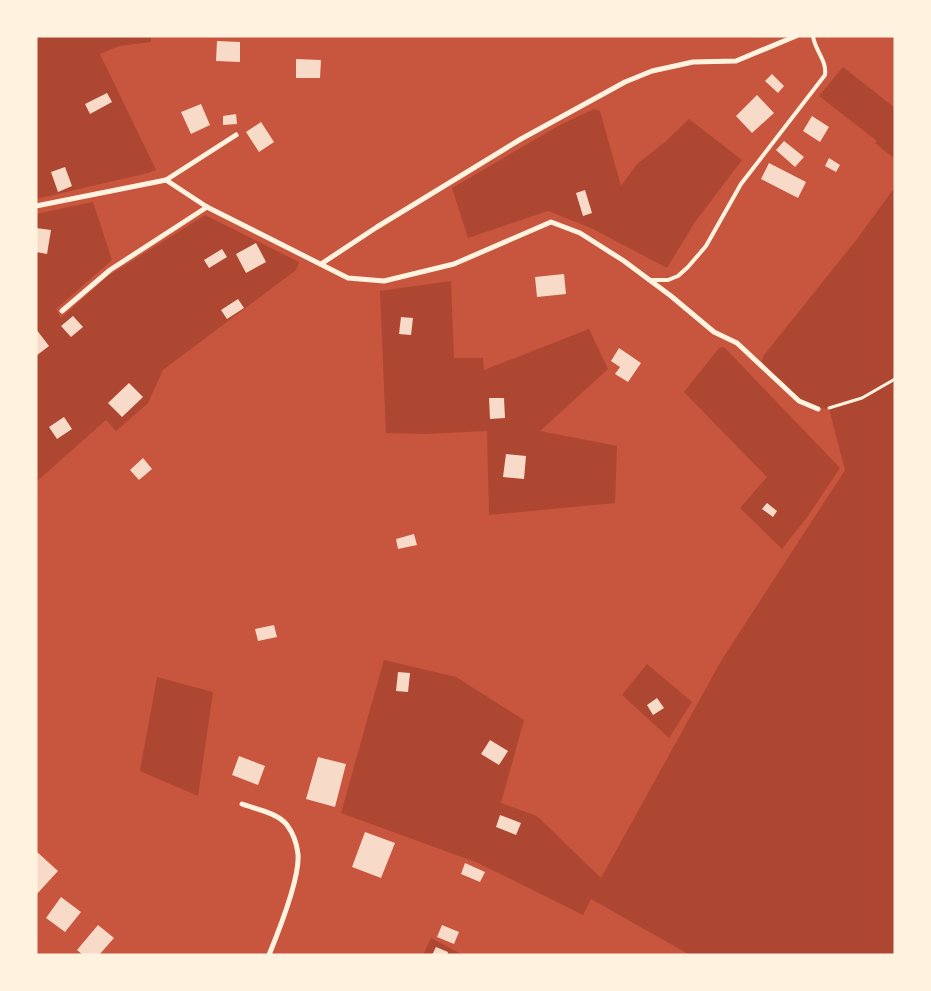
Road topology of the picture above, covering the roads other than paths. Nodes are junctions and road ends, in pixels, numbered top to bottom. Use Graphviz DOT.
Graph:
graph roads {
  1 [pos="796,36"];
  2 [pos="813,36"];
  3 [pos="236,136"];
  4 [pos="166,180"];
  5 [pos="36,206"];
  6 [pos="207,207"];
  7 [pos="321,264"];
  8 [pos="650,280"];
  9 [pos="62,311"];
  10 [pos="818,408"];
  11 [pos="242,804"];
  12 [pos="269,955"];
  1 -- 7 [label="street"];
  2 -- 8 [label="lane"];
  3 -- 4 [label="street"];
  4 -- 5 [label="street"];
  4 -- 6 [label="street"];
  6 -- 7 [label="street"];
  6 -- 9 [label="street"];
  7 -- 8 [label="street"];
  8 -- 10 [label="street"];
  11 -- 12 [label="street"];
}
